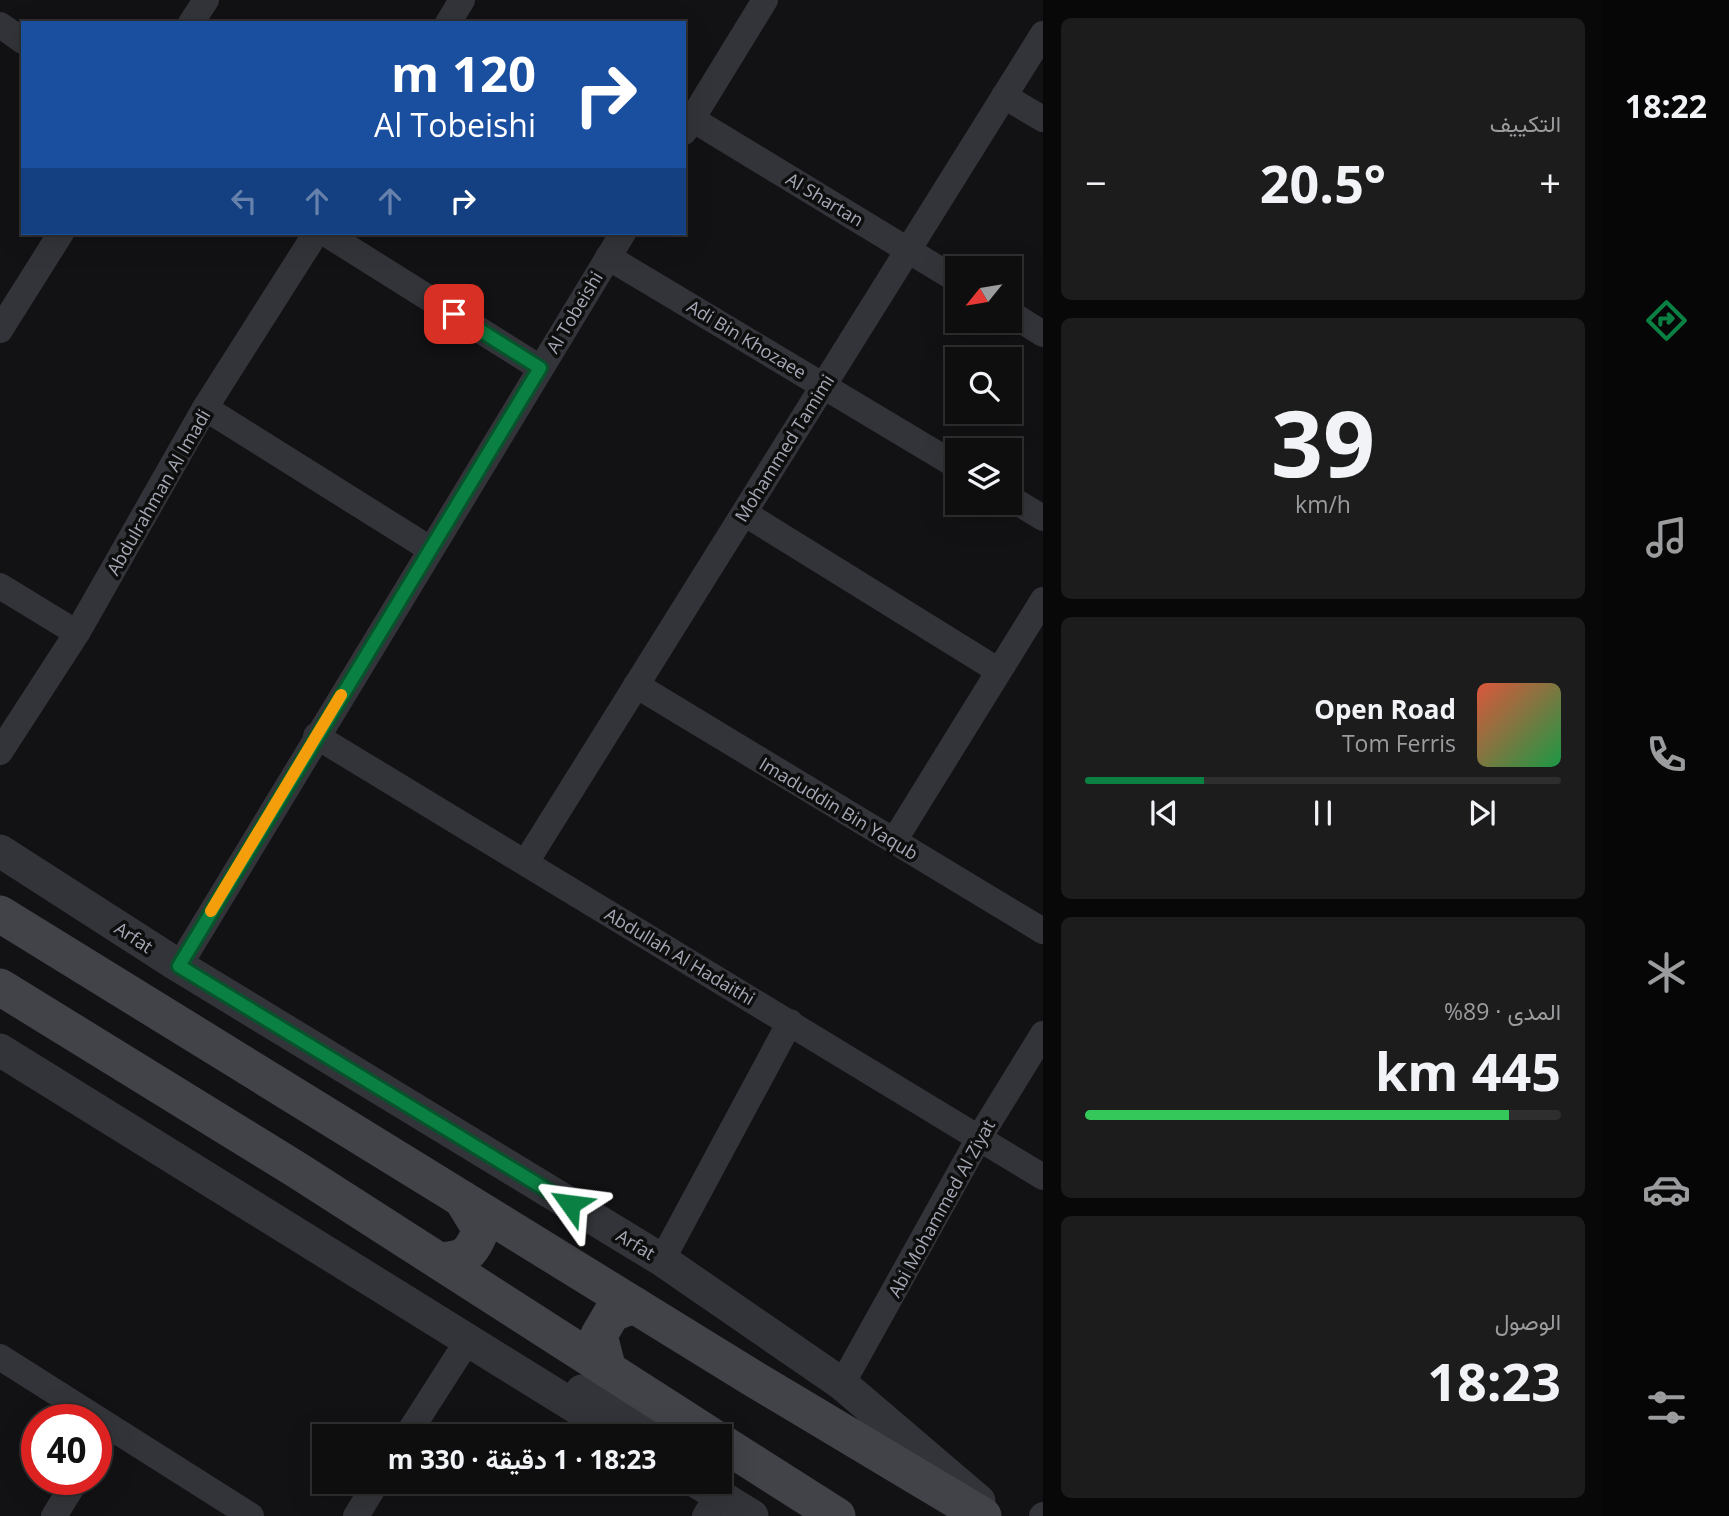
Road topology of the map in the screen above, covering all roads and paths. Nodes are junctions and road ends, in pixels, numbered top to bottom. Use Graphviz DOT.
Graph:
graph roads {
  1 [pos="206,0"];
  2 [pos="462,0"];
  3 [pos="765,0"];
  4 [pos="192,21"];
  5 [pos="449,21"];
  6 [pos="0,25"];
  7 [pos="1043,34"];
  8 [pos="21,40"];
  9 [pos="1004,96"];
  10 [pos="1043,119"];
  11 [pos="688,125"];
  12 [pos="60,235"];
  13 [pos="315,235"];
  14 [pos="328,235"];
  15 [pos="622,235"];
  16 [pos="908,250"];
  17 [pos="608,257"];
  18 [pos="945,273"];
  19 [pos="3,320"];
  20 [pos="1022,321"];
  21 [pos="1043,334"];
  22 [pos="540,368"];
  23 [pos="824,385"];
  24 [pos="205,408"];
  25 [pos="945,459"];
  26 [pos="1022,505"];
  27 [pos="744,513"];
  28 [pos="1043,518"];
  29 [pos="430,549"];
  30 [pos="0,586"];
  31 [pos="1043,600"];
  32 [pos="77,634"];
  33 [pos="999,671"];
  34 [pos="636,685"];
  35 [pos="316,736"];
  36 [pos="0,752"];
  37 [pos="894,841"];
  38 [pos="0,851"];
  39 [pos="526,862"];
  40 [pos="0,914"];
  41 [pos="1043,930"];
  42 [pos="179,966"];
  43 [pos="0,987"];
  44 [pos="790,1023"];
  45 [pos="1043,1034"];
  46 [pos="0,1049"];
  47 [pos="979,1138"];
  48 [pos="1043,1177"];
  49 [pos="462,1199"];
  50 [pos="662,1260"];
  51 [pos="439,1261"];
  52 [pos="634,1305"];
  53 [pos="468,1340"];
  54 [pos="0,1357"];
  55 [pos="608,1370"];
  56 [pos="842,1384"];
  57 [pos="60,1404"];
  58 [pos="414,1424"];
  59 [pos="603,1424"];
  60 [pos="656,1424"];
  61 [pos="693,1424"];
  62 [pos="112,1443"];
  63 [pos="732,1449"];
  64 [pos="732,1458"];
  65 [pos="776,1477"];
  66 [pos="370,1494"];
  67 [pos="67,1495"];
  68 [pos="707,1498"];
  69 [pos="54,1516"];
  70 [pos="251,1516"];
  71 [pos="356,1516"];
  72 [pos="752,1516"];
  73 [pos="836,1516"];
  74 [pos="983,1516"];
  75 [pos="997,1516"];
  1 -- 4 [label="street"];
  2 -- 5 [label="street"];
  3 -- 11 [label="street"];
  6 -- 8 [label="street"];
  7 -- 9 [label="street, Mohammed Tamimi"];
  9 -- 10 [label="street"];
  9 -- 16 [label="street, Mohammed Tamimi"];
  11 -- 16 [label="street, Al Shartan"];
  12 -- 19 [label="street"];
  13 -- 24 [label="street, Abdulrahman Al Imadi"];
  14 -- 22 [label="street"];
  15 -- 17 [label="street, Al Tobeishi"];
  16 -- 18 [label="street, Al Shartan"];
  16 -- 23 [label="street, Mohammed Tamimi"];
  17 -- 22 [label="street, Al Tobeishi"];
  17 -- 23 [label="street, Adi Bin Khozaee"];
  20 -- 21 [label="street"];
  22 -- 29 [label="street, Al Tobeishi"];
  23 -- 25 [label="street, Adi Bin Khozaee"];
  23 -- 27 [label="street, Mohammed Tamimi"];
  24 -- 29 [label="street"];
  24 -- 32 [label="street, Abdulrahman Al Imadi"];
  26 -- 28 [label="street"];
  27 -- 33 [label="street"];
  27 -- 34 [label="street, Mohammed Tamimi"];
  29 -- 35 [label="street, Al Tobeishi"];
  30 -- 32 [label="street"];
  31 -- 33 [label="street"];
  32 -- 36 [label="street, Abdulrahman Al Imadi"];
  33 -- 37 [label="street"];
  34 -- 37 [label="street, Imaduddin Bin Yaqub"];
  34 -- 39 [label="street, Mohammed Tamimi"];
  35 -- 39 [label="street, Abdullah Al Hadaithi"];
  35 -- 42 [label="street, Al Tobeishi"];
  37 -- 41 [label="street, Imaduddin Bin Yaqub"];
  38 -- 42 [label="street, Arfat"];
  39 -- 44 [label="street, Abdullah Al Hadaithi"];
  40 -- 49 [label="main road"];
  42 -- 50 [label="street, Arfat"];
  43 -- 51 [label="main road"];
  44 -- 47 [label="street, Abdullah Al Hadaithi"];
  44 -- 50 [label="street"];
  45 -- 47 [label="street, Abi Mohammed Al Ziyat"];
  46 -- 53 [label="street"];
  47 -- 48 [label="street, Abdullah Al Hadaithi"];
  47 -- 56 [label="street, Abi Mohammed Al Ziyat"];
  49 -- 51 [label="main road"];
  49 -- 52 [label="main road"];
  50 -- 56 [label="street, Arfat"];
  51 -- 55 [label="main road"];
  52 -- 55 [label="main road"];
  52 -- 74 [label="main road"];
  53 -- 58 [label="street"];
  53 -- 59 [label="street"];
  53 -- 60 [label="street"];
  54 -- 57 [label="street"];
  55 -- 61 [label="main road"];
  56 -- 75 [label="street, Arfat"];
  62 -- 70 [label="street"];
  63 -- 65 [label="main road"];
  64 -- 65 [label="street"];
  65 -- 73 [label="main road"];
  66 -- 71 [label="street"];
  67 -- 69 [label="street"];
  68 -- 72 [label="street"];
}
